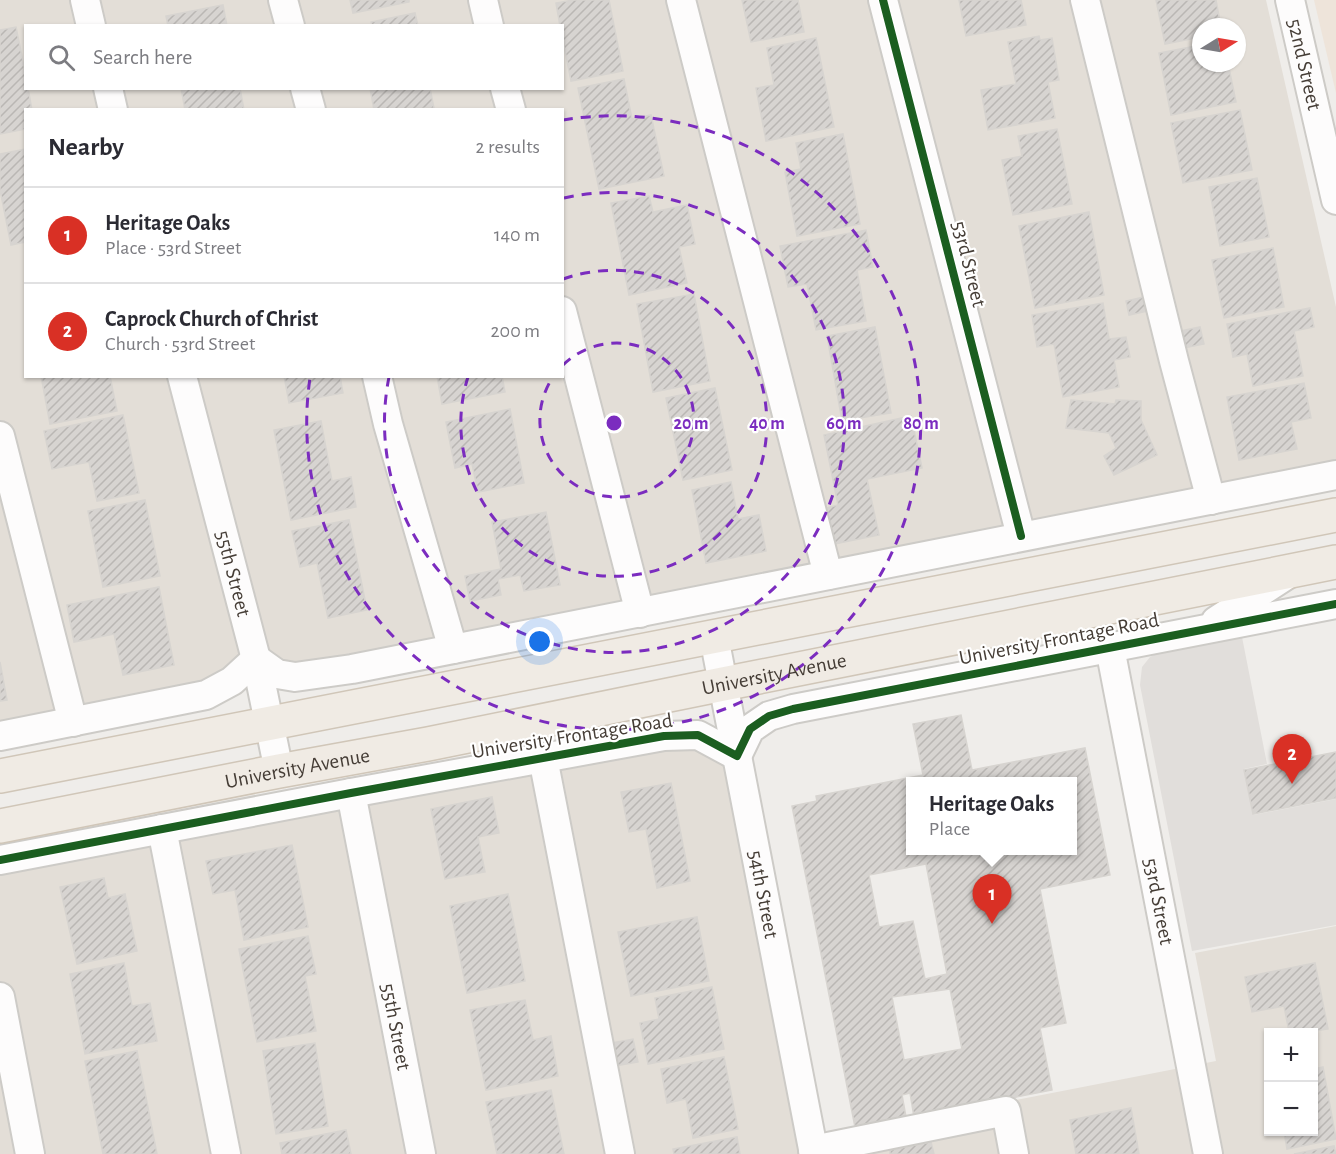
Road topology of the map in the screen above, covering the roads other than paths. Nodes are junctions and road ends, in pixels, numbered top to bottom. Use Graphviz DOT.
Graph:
graph roads {
  1 [pos="85,0"];
  2 [pos="284,0"];
  3 [pos="483,0"];
  4 [pos="681,0"];
  5 [pos="883,0"];
  6 [pos="1085,0"];
  7 [pos="1290,0"];
  8 [pos="91,24"];
  9 [pos="290,24"];
  10 [pos="489,24"];
  11 [pos="108,90"];
  12 [pos="305,90"];
  13 [pos="506,90"];
  14 [pos="113,108"];
  15 [pos="310,108"];
  16 [pos="511,108"];
  17 [pos="1327,120"];
  18 [pos="1336,200"];
  19 [pos="564,319"];
  20 [pos="183,378"];
  21 [pos="376,378"];
  22 [pos="0,436"];
  23 [pos="1336,475"];
  24 [pos="1211,500"];
  25 [pos="1336,516"];
  26 [pos="1021,536"];
  27 [pos="1336,562"];
  28 [pos="1295,570"];
  29 [pos="828,575"];
  30 [pos="1336,604"];
  31 [pos="640,612"];
  32 [pos="1201,630"];
  33 [pos="714,637"];
  34 [pos="1110,648"];
  35 [pos="453,649"];
  36 [pos="255,659"];
  37 [pos="723,684"];
  38 [pos="74,722"];
  39 [pos="269,723"];
  40 [pos="0,736"];
  41 [pos="737,756"];
  42 [pos="543,758"];
  43 [pos="279,771"];
  44 [pos="0,776"];
  45 [pos="351,793"];
  46 [pos="0,826"];
  47 [pos="162,829"];
  48 [pos="0,860"];
  49 [pos="0,997"];
  50 [pos="814,1152"];
  51 [pos="30,1154"];
  52 [pos="226,1154"];
  53 [pos="421,1154"];
  54 [pos="620,1154"];
  55 [pos="1014,1154"];
  56 [pos="1208,1154"];
  1 -- 8 [label="street"];
  2 -- 9 [label="street"];
  3 -- 10 [label="street"];
  4 -- 29 [label="street"];
  5 -- 26 [label="street, 53rd Street"];
  6 -- 24 [label="street"];
  7 -- 17 [label="street, 52nd Street"];
  11 -- 14 [label="street"];
  12 -- 15 [label="street"];
  13 -- 16 [label="street"];
  17 -- 18 [label="street, 52nd Street"];
  19 -- 31 [label="street"];
  20 -- 36 [label="street, 55th Street"];
  21 -- 35 [label="street"];
  22 -- 38 [label="street"];
  23 -- 24 [label="street"];
  24 -- 26 [label="street"];
  25 -- 33 [label="main road"];
  26 -- 29 [label="street"];
  27 -- 28 [label="main road, University Avenue"];
  28 -- 32 [label="street"];
  28 -- 37 [label="main road, University Avenue"];
  29 -- 31 [label="street"];
  30 -- 32 [label="street, University Frontage Road"];
  31 -- 35 [label="street"];
  32 -- 34 [label="street, University Frontage Road"];
  33 -- 37 [label="street, 54th Street"];
  33 -- 39 [label="main road"];
  34 -- 41 [label="street, University Frontage Road"];
  34 -- 56 [label="street, 53rd Street"];
  35 -- 36 [label="street"];
  36 -- 38 [label="street"];
  36 -- 39 [label="street, 55th Street"];
  37 -- 41 [label="street, 54th Street"];
  37 -- 43 [label="main road, University Avenue"];
  38 -- 40 [label="street"];
  39 -- 43 [label="street, 55th Street"];
  39 -- 44 [label="main road"];
  41 -- 42 [label="street, University Frontage Road"];
  41 -- 50 [label="street, 54th Street"];
  42 -- 45 [label="street, University Frontage Road"];
  42 -- 54 [label="street"];
  43 -- 46 [label="main road, University Avenue"];
  45 -- 47 [label="street, University Frontage Road"];
  45 -- 53 [label="street, 55th Street"];
  47 -- 48 [label="street, University Frontage Road"];
  47 -- 52 [label="street"];
  49 -- 51 [label="street"];
  50 -- 55 [label="street"];
}
